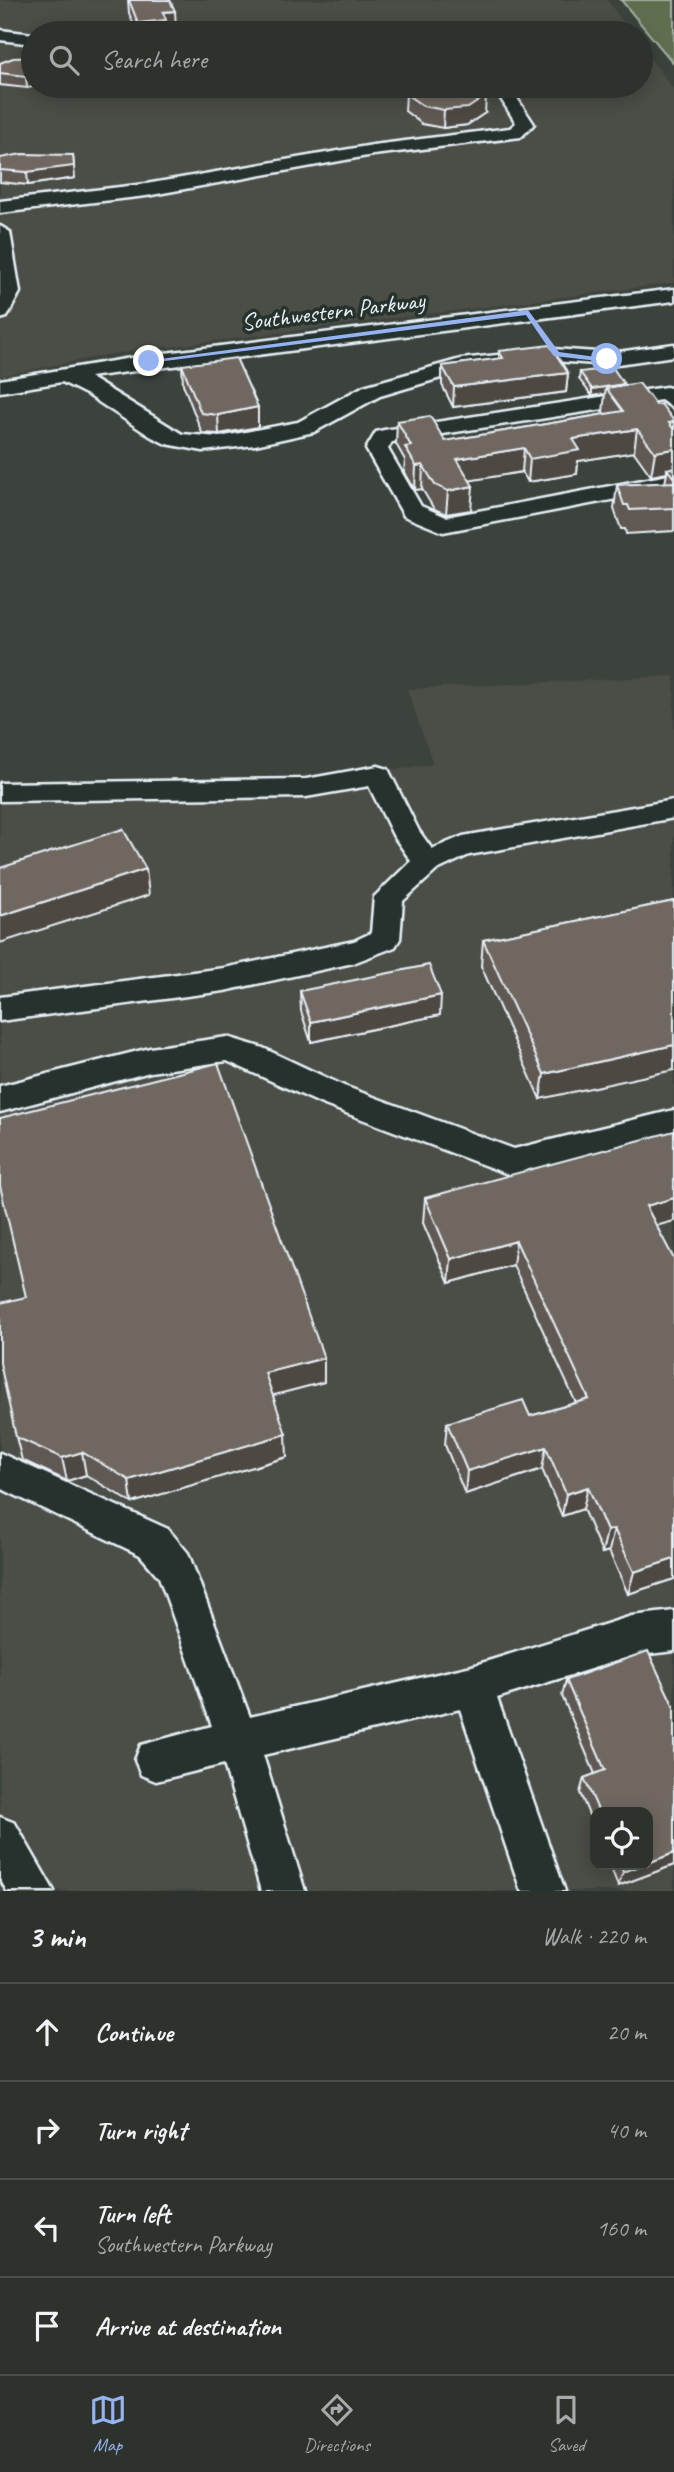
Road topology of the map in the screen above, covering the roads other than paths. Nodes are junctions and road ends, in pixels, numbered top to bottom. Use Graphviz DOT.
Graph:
graph roads {
  1 [pos="0,35"];
  2 [pos="21,38"];
  3 [pos="509,98"];
  4 [pos="0,207"];
  5 [pos="0,232"];
  6 [pos="674,295"];
  7 [pos="528,312"];
  8 [pos="0,313"];
  9 [pos="674,350"];
  10 [pos="557,355"];
  11 [pos="62,375"];
  12 [pos="0,386"];
  13 [pos="673,399"];
  14 [pos="674,481"];
  15 [pos="0,792"];
  16 [pos="674,809"];
  17 [pos="427,863"];
  18 [pos="0,1009"];
  19 [pos="0,1099"];
  20 [pos="674,1123"];
  21 [pos="0,1470"];
  22 [pos="674,1631"];
  23 [pos="472,1686"];
  24 [pos="237,1740"];
  25 [pos="156,1760"];
  26 [pos="0,1838"];
  27 [pos="32,1891"];
  28 [pos="283,1891"];
  29 [pos="543,1891"];
  1 -- 2 [label="street"];
  3 -- 4 [label="street"];
  5 -- 8 [label="street"];
  6 -- 7 [label="street, Southwestern Parkway"];
  7 -- 10 [label="street"];
  7 -- 11 [label="street, Southwestern Parkway"];
  9 -- 10 [label="street"];
  10 -- 11 [label="street"];
  11 -- 12 [label="street, Southwestern Parkway"];
  13 -- 14 [label="street"];
  15 -- 17 [label="street"];
  16 -- 17 [label="street"];
  17 -- 18 [label="street"];
  19 -- 20 [label="street"];
  21 -- 24 [label="street"];
  22 -- 23 [label="street"];
  23 -- 24 [label="street"];
  23 -- 29 [label="street"];
  24 -- 25 [label="street"];
  24 -- 28 [label="street"];
  26 -- 27 [label="street"];
}
